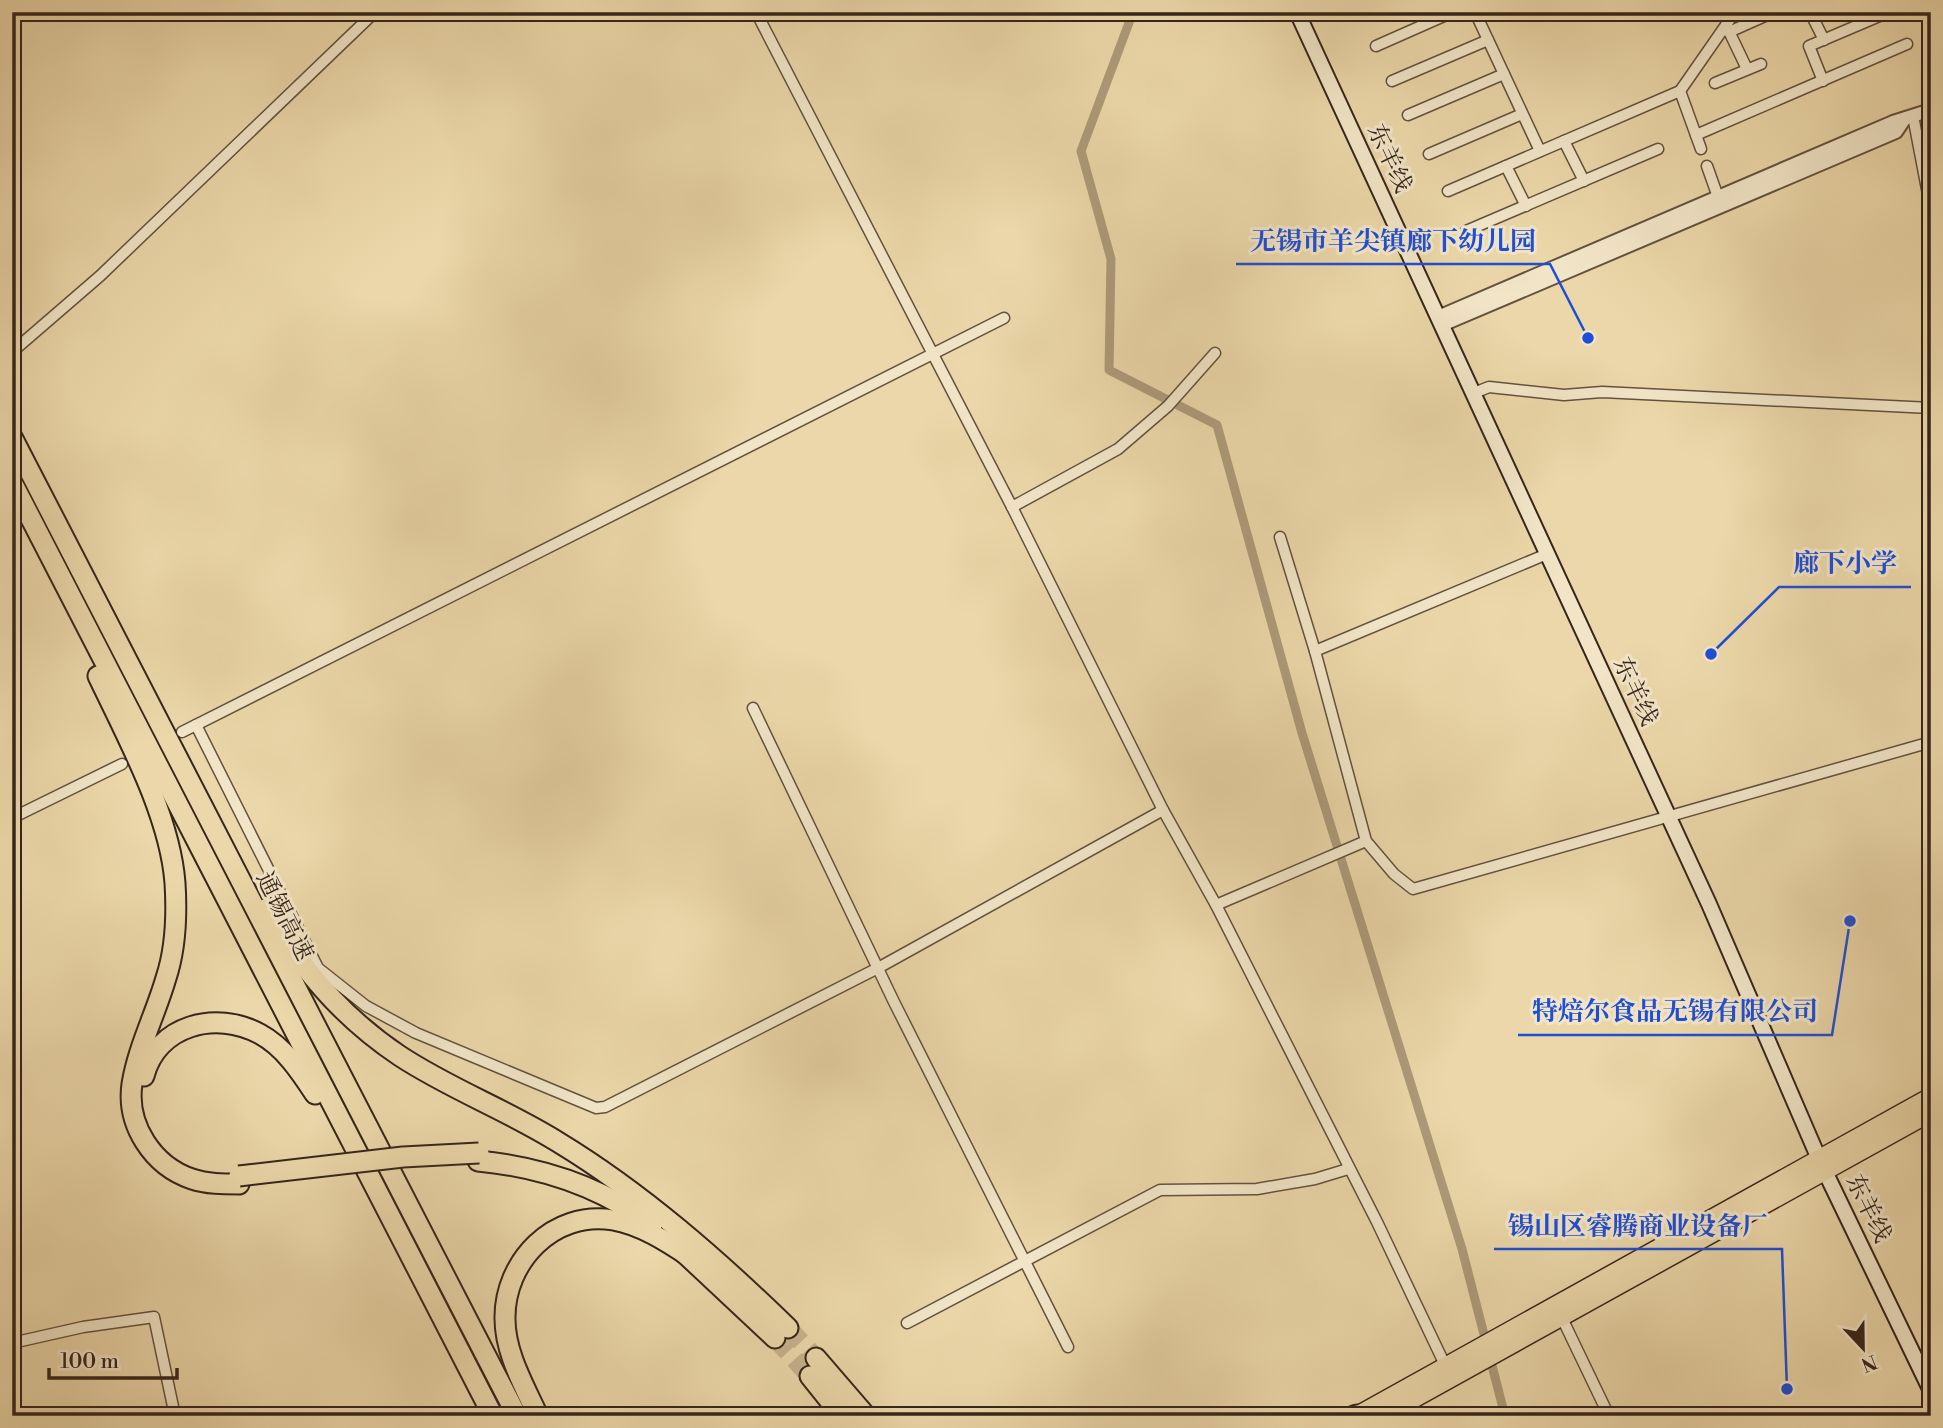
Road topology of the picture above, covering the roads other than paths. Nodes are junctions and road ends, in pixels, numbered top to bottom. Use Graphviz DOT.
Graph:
graph roads {
  1 [pos="375,12"];
  2 [pos="756,12"];
  3 [pos="1297,12"];
  4 [pos="1453,12"];
  5 [pos="1475,12"];
  6 [pos="1735,12"];
  7 [pos="1774,12"];
  8 [pos="1810,12"];
  9 [pos="1889,12"];
  10 [pos="1728,28"];
  11 [pos="1488,40"];
  12 [pos="1824,40"];
  13 [pos="1907,44"];
  14 [pos="1376,46"];
  15 [pos="1761,64"];
  16 [pos="1747,69"];
  17 [pos="1504,74"];
  18 [pos="1823,80"];
  19 [pos="1392,82"];
  20 [pos="1715,83"];
  21 [pos="1680,90"];
  22 [pos="1931,110"];
  23 [pos="1522,114"];
  24 [pos="1408,115"];
  25 [pos="1909,118"];
  26 [pos="1696,135"];
  27 [pos="1563,141"];
  28 [pos="1658,149"];
  29 [pos="1701,149"];
  30 [pos="1540,151"];
  31 [pos="1429,154"];
  32 [pos="1506,166"];
  33 [pos="1707,166"];
  34 [pos="1584,181"];
  35 [pos="1448,191"];
  36 [pos="1718,197"];
  37 [pos="1526,205"];
  38 [pos="1931,210"];
  39 [pos="1466,231"];
  40 [pos="1004,318"];
  41 [pos="1441,321"];
  42 [pos="12,352"];
  43 [pos="1215,353"];
  44 [pos="932,354"];
  45 [pos="1474,393"];
  46 [pos="1931,408"];
  47 [pos="12,437"];
  48 [pos="12,482"];
  49 [pos="1012,508"];
  50 [pos="1279,537"];
  51 [pos="1547,554"];
  52 [pos="89,624"];
  53 [pos="1315,651"];
  54 [pos="145,698"];
  55 [pos="753,708"];
  56 [pos="196,725"];
  57 [pos="182,732"];
  58 [pos="1931,742"];
  59 [pos="122,764"];
  60 [pos="1163,810"];
  61 [pos="12,818"];
  62 [pos="1670,818"];
  63 [pos="1361,843"];
  64 [pos="1216,905"];
  65 [pos="878,968"];
  66 [pos="1931,1096"];
  67 [pos="1931,1113"];
  68 [pos="1823,1166"];
  69 [pos="1348,1169"];
  70 [pos="239,1180"];
  71 [pos="691,1250"];
  72 [pos="1026,1262"];
  73 [pos="1561,1316"];
  74 [pos="906,1324"];
  75 [pos="450,1332"];
  76 [pos="782,1333"];
  77 [pos="12,1343"];
  78 [pos="1502,1343"];
  79 [pos="1068,1347"];
  80 [pos="1480,1355"];
  81 [pos="1446,1367"];
  82 [pos="1931,1391"];
  83 [pos="1356,1415"];
  84 [pos="175,1416"];
  85 [pos="494,1416"];
  86 [pos="517,1416"];
  87 [pos="538,1416"];
  88 [pos="842,1416"];
  89 [pos="866,1416"];
  90 [pos="1384,1416"];
  91 [pos="1609,1416"];
  1 -- 42 [label="street"];
  2 -- 44 [label="street"];
  3 -- 41 [label="main road, 东羊线"];
  4 -- 14 [label="street"];
  5 -- 11 [label="street"];
  6 -- 10 [label="street"];
  7 -- 10 [label="street"];
  8 -- 12 [label="street"];
  9 -- 12 [label="street"];
  10 -- 16 [label="street"];
  10 -- 21 [label="street"];
  11 -- 17 [label="street"];
  11 -- 19 [label="street"];
  12 -- 18 [label="street"];
  13 -- 18 [label="street"];
  15 -- 16 [label="street"];
  16 -- 20 [label="street"];
  17 -- 23 [label="street"];
  17 -- 24 [label="street"];
  18 -- 26 [label="street"];
  21 -- 26 [label="street"];
  21 -- 27 [label="street"];
  22 -- 25 [label="street"];
  23 -- 30 [label="street"];
  23 -- 31 [label="street"];
  25 -- 36 [label="street"];
  25 -- 38 [label="street"];
  25 -- 41 [label="street"];
  26 -- 29 [label="street"];
  27 -- 30 [label="street"];
  27 -- 34 [label="street"];
  28 -- 34 [label="street"];
  30 -- 32 [label="street"];
  32 -- 35 [label="street"];
  32 -- 37 [label="street"];
  33 -- 36 [label="street"];
  34 -- 37 [label="street"];
  36 -- 41 [label="street"];
  37 -- 39 [label="street"];
  40 -- 44 [label="street"];
  41 -- 45 [label="main road, 东羊线"];
  43 -- 49 [label="street"];
  44 -- 49 [label="street"];
  44 -- 56 [label="street"];
  45 -- 46 [label="street"];
  45 -- 51 [label="main road, 东羊线"];
  47 -- 52 [label="highway, 通锡高速"];
  48 -- 52 [label="highway, 通锡高速"];
  49 -- 60 [label="street"];
  50 -- 53 [label="street"];
  51 -- 53 [label="street"];
  51 -- 62 [label="main road, 东羊线"];
  52 -- 54 [label="highway, 通锡高速"];
  52 -- 70 [label="highway"];
  52 -- 75 [label="highway, 通锡高速"];
  53 -- 63 [label="street"];
  54 -- 71 [label="highway"];
  54 -- 86 [label="highway, 通锡高速"];
  55 -- 65 [label="street"];
  56 -- 57 [label="street"];
  56 -- 65 [label="street"];
  58 -- 62 [label="street"];
  59 -- 61 [label="street"];
  60 -- 64 [label="street"];
  60 -- 65 [label="street"];
  62 -- 63 [label="street"];
  62 -- 68 [label="main road, 东羊线"];
  63 -- 64 [label="street"];
  64 -- 69 [label="street"];
  65 -- 72 [label="street"];
  66 -- 68 [label="main road"];
  67 -- 68 [label="main road"];
  68 -- 73 [label="main road"];
  68 -- 78 [label="main road"];
  68 -- 82 [label="main road, 东羊线"];
  69 -- 72 [label="street"];
  69 -- 81 [label="street"];
  70 -- 71 [label="highway"];
  70 -- 75 [label="highway"];
  71 -- 76 [label="highway"];
  71 -- 87 [label="highway"];
  72 -- 74 [label="street"];
  72 -- 79 [label="street"];
  73 -- 78 [label="main road"];
  73 -- 91 [label="street"];
  75 -- 85 [label="highway, 通锡高速"];
  77 -- 84 [label="street"];
  78 -- 80 [label="main road"];
  80 -- 81 [label="main road"];
  80 -- 90 [label="main road"];
  81 -- 83 [label="main road"];
  88 -- 89 [label="highway"];
}
